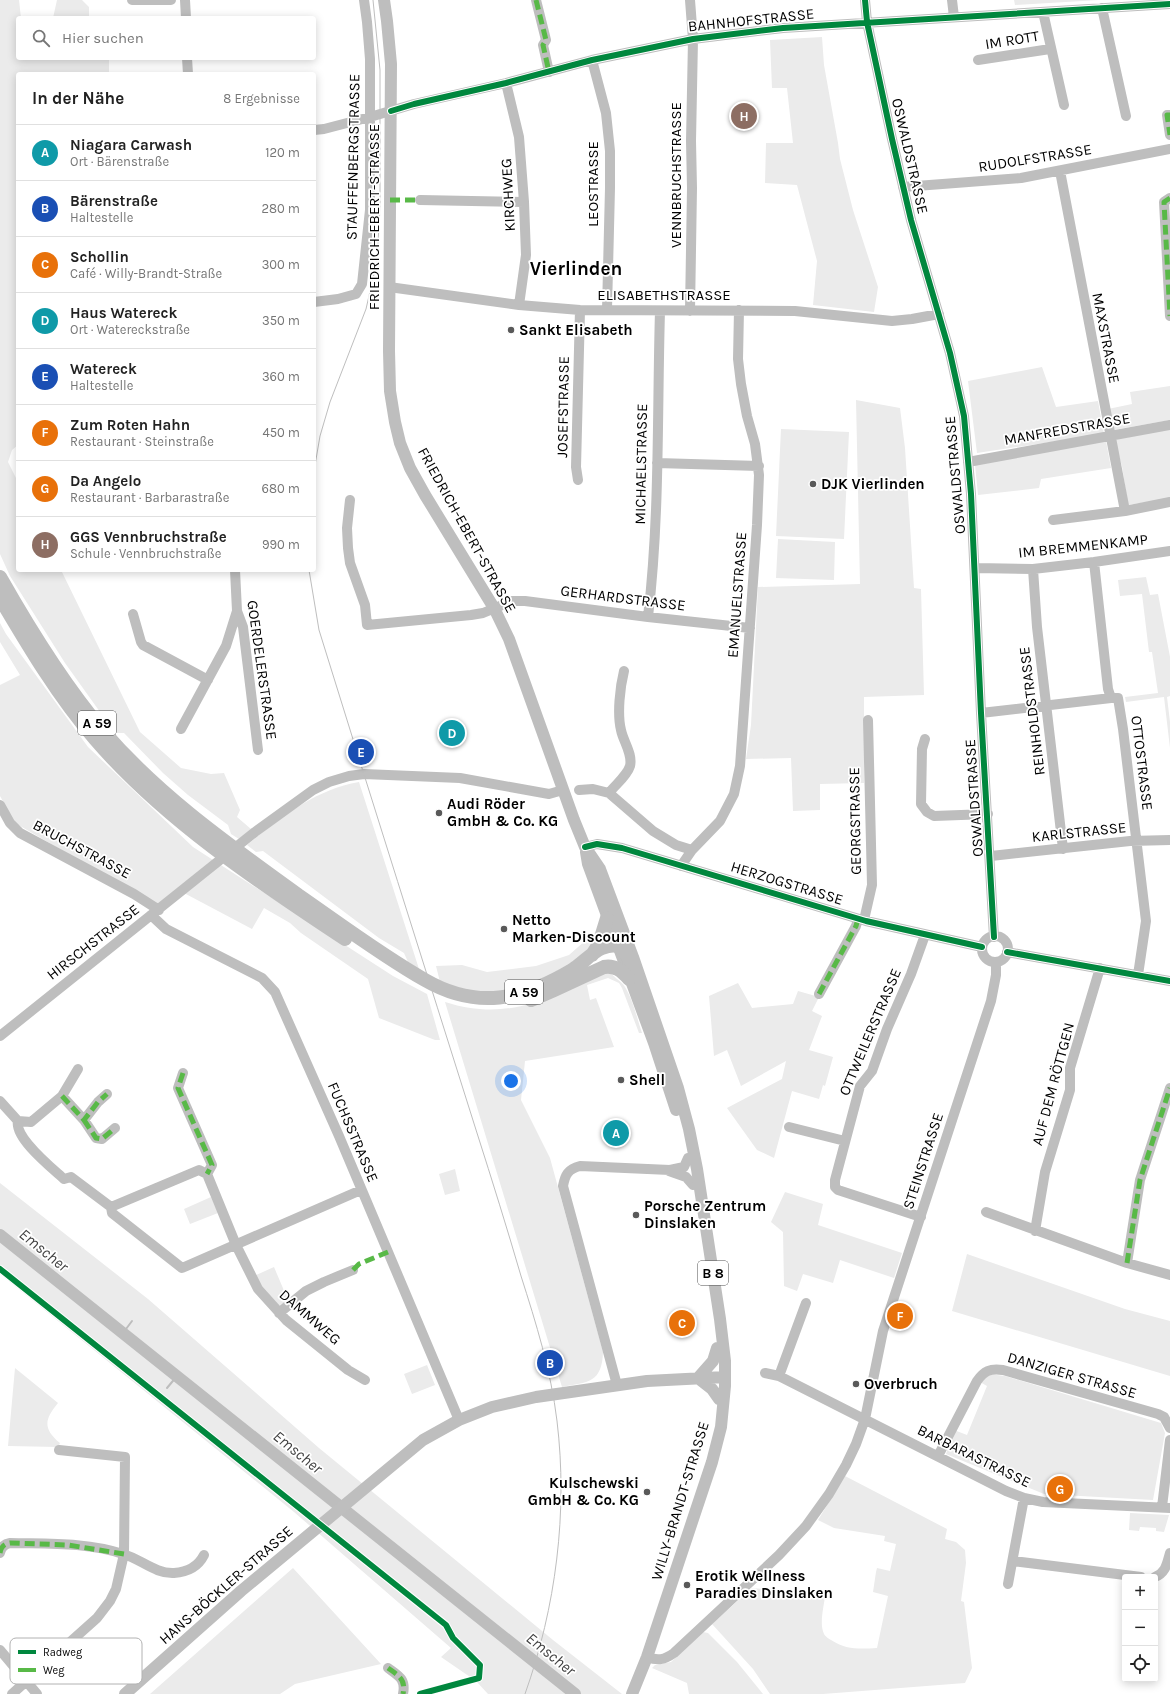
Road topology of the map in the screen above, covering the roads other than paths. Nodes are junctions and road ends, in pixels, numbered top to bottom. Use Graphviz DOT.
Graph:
graph roads {
  1 [pos="132,0"];
  2 [pos="171,0"];
  3 [pos="185,0"];
  4 [pos="364,0"];
  5 [pos="384,0"];
  6 [pos="536,0"];
  7 [pos="690,0"];
  8 [pos="865,0"];
  9 [pos="952,0"];
  10 [pos="1120,3"];
  11 [pos="1170,4"];
  12 [pos="1102,8"];
  13 [pos="1043,12"];
  14 [pos="186,16"];
  15 [pos="954,17"];
  16 [pos="867,22"];
  17 [pos="693,39"];
  18 [pos="1050,49"];
  19 [pos="187,60"];
  20 [pos="592,60"];
  21 [pos="978,60"];
  22 [pos="188,72"];
  23 [pos="549,72"];
  24 [pos="506,83"];
  25 [pos="1064,105"];
  26 [pos="391,111"];
  27 [pos="1170,115"];
  28 [pos="1126,116"];
  29 [pos="370,117"];
  30 [pos="316,130"];
  31 [pos="1170,135"];
  32 [pos="1170,149"];
  33 [pos="1060,171"];
  34 [pos="903,187"];
  35 [pos="1170,198"];
  36 [pos="420,200"];
  37 [pos="524,202"];
  38 [pos="389,287"];
  39 [pos="316,302"];
  40 [pos="519,305"];
  41 [pos="580,310"];
  42 [pos="607,310"];
  43 [pos="739,310"];
  44 [pos="660,311"];
  45 [pos="690,311"];
  46 [pos="939,314"];
  47 [pos="1170,316"];
  48 [pos="1170,425"];
  49 [pos="1110,437"];
  50 [pos="968,462"];
  51 [pos="658,464"];
  52 [pos="759,466"];
  53 [pos="578,480"];
  54 [pos="350,500"];
  55 [pos="1170,502"];
  56 [pos="1125,511"];
  57 [pos="1053,520"];
  58 [pos="1170,551"];
  59 [pos="1094,562"];
  60 [pos="975,568"];
  61 [pos="1033,569"];
  62 [pos="235,572"];
  63 [pos="0,577"];
  64 [pos="0,598"];
  65 [pos="494,608"];
  66 [pos="237,611"];
  67 [pos="133,614"];
  68 [pos="648,617"];
  69 [pos="750,628"];
  70 [pos="624,671"];
  71 [pos="208,680"];
  72 [pos="1111,698"];
  73 [pos="1046,705"];
  74 [pos="981,713"];
  75 [pos="868,720"];
  76 [pos="181,729"];
  77 [pos="925,739"];
  78 [pos="258,750"];
  79 [pos="563,790"];
  80 [pos="579,790"];
  81 [pos="609,793"];
  82 [pos="0,805"];
  83 [pos="988,814"];
  84 [pos="1170,840"];
  85 [pos="1137,842"];
  86 [pos="221,846"];
  87 [pos="585,847"];
  88 [pos="1063,849"];
  89 [pos="692,850"];
  90 [pos="991,856"];
  91 [pos="681,866"];
  92 [pos="155,912"];
  93 [pos="608,918"];
  94 [pos="861,919"];
  95 [pos="925,935"];
  96 [pos="994,936"];
  97 [pos="982,947"];
  98 [pos="624,950"];
  99 [pos="1007,952"];
  100 [pos="592,956"];
  101 [pos="996,962"];
  102 [pos="1100,968"];
  103 [pos="1138,975"];
  104 [pos="629,978"];
  105 [pos="1170,981"];
  106 [pos="819,994"];
  107 [pos="447,995"];
  108 [pos="501,1005"];
  109 [pos="0,1036"];
  110 [pos="78,1069"];
  111 [pos="183,1073"];
  112 [pos="1170,1088"];
  113 [pos="107,1094"];
  114 [pos="62,1096"];
  115 [pos="0,1100"];
  116 [pos="84,1120"];
  117 [pos="18,1121"];
  118 [pos="789,1127"];
  119 [pos="115,1128"];
  120 [pos="845,1141"];
  121 [pos="688,1158"];
  122 [pos="697,1169"];
  123 [pos="669,1170"];
  124 [pos="207,1174"];
  125 [pos="693,1185"];
  126 [pos="361,1190"];
  127 [pos="111,1208"];
  128 [pos="986,1212"];
  129 [pos="921,1217"];
  130 [pos="1035,1231"];
  131 [pos="236,1245"];
  132 [pos="1127,1263"];
  133 [pos="353,1270"];
  134 [pos="1170,1275"];
  135 [pos="806,1303"];
  136 [pos="279,1313"];
  137 [pos="717,1348"];
  138 [pos="766,1373"];
  139 [pos="779,1376"];
  140 [pos="722,1377"];
  141 [pos="698,1378"];
  142 [pos="364,1380"];
  143 [pos="617,1385"];
  144 [pos="718,1399"];
  145 [pos="865,1419"];
  146 [pos="459,1420"];
  147 [pos="1170,1428"];
  148 [pos="1170,1440"];
  149 [pos="59,1450"];
  150 [pos="938,1456"];
  151 [pos="1024,1498"];
  152 [pos="696,1506"];
  153 [pos="1166,1508"];
  154 [pos="0,1553"];
  155 [pos="1170,1553"];
  156 [pos="124,1554"];
  157 [pos="204,1555"];
  158 [pos="1013,1561"];
  159 [pos="1122,1575"];
  160 [pos="1158,1576"];
  161 [pos="1008,1584"];
  162 [pos="75,1638"];
  163 [pos="0,1650"];
  164 [pos="647,1657"];
  165 [pos="10,1662"];
  166 [pos="388,1668"];
  167 [pos="142,1679"];
  168 [pos="24,1684"];
  169 [pos="28,1684"];
  170 [pos="136,1684"];
  171 [pos="12,1694"];
  172 [pos="37,1694"];
  173 [pos="125,1694"];
  174 [pos="403,1694"];
  175 [pos="632,1694"];
  1 -- 2 [label="street"];
  3 -- 14 [label="street"];
  4 -- 29 [label="street, STAUFFENBERGSTRASSE"];
  5 -- 26 [label="main road, FRIEDRICH-EBERT-STRASSE"];
  6 -- 23 [label="street"];
  7 -- 17 [label="street, VENNBRUCHSTRASSE"];
  8 -- 16 [label="street, OSWALDSTRASSE"];
  9 -- 15 [label="street"];
  10 -- 11 [label="street, BAHNHOFSTRASSE"];
  10 -- 12 [label="street, BAHNHOFSTRASSE"];
  12 -- 13 [label="street, BAHNHOFSTRASSE"];
  12 -- 28 [label="street"];
  13 -- 15 [label="street, BAHNHOFSTRASSE"];
  13 -- 18 [label="street"];
  15 -- 16 [label="street, BAHNHOFSTRASSE"];
  16 -- 17 [label="street, BAHNHOFSTRASSE"];
  16 -- 34 [label="street, OSWALDSTRASSE"];
  17 -- 20 [label="street, BAHNHOFSTRASSE"];
  17 -- 45 [label="street, VENNBRUCHSTRASSE"];
  18 -- 21 [label="street, IM ROTT"];
  18 -- 25 [label="street"];
  19 -- 22 [label="street"];
  20 -- 23 [label="street, BAHNHOFSTRASSE"];
  20 -- 42 [label="street, LEOSTRASSE"];
  23 -- 24 [label="street, BAHNHOFSTRASSE"];
  24 -- 26 [label="street, BAHNHOFSTRASSE"];
  24 -- 37 [label="street, KIRCHWEG"];
  26 -- 29 [label="street, BAHNHOFSTRASSE"];
  26 -- 38 [label="main road, FRIEDRICH-EBERT-STRASSE"];
  27 -- 31 [label="street"];
  29 -- 30 [label="street, BAHNHOFSTRASSE"];
  29 -- 39 [label="street, STAUFFENBERGSTRASSE"];
  32 -- 33 [label="street, RUDOLFSTRASSE"];
  33 -- 34 [label="street, RUDOLFSTRASSE"];
  33 -- 49 [label="street, MAXSTRASSE"];
  34 -- 46 [label="street, OSWALDSTRASSE"];
  35 -- 47 [label="street"];
  36 -- 37 [label="street"];
  37 -- 40 [label="street, KIRCHWEG"];
  38 -- 40 [label="street, ELISABETHSTRASSE"];
  38 -- 65 [label="main road, FRIEDRICH-EBERT-STRASSE"];
  40 -- 41 [label="street, ELISABETHSTRASSE"];
  41 -- 42 [label="street, ELISABETHSTRASSE"];
  41 -- 53 [label="street, JOSEFSTRASSE"];
  42 -- 44 [label="street, ELISABETHSTRASSE"];
  43 -- 45 [label="street, ELISABETHSTRASSE"];
  43 -- 46 [label="street, ELISABETHSTRASSE"];
  43 -- 52 [label="street, EMANUELSTRASSE"];
  44 -- 45 [label="street, ELISABETHSTRASSE"];
  44 -- 51 [label="street, MICHAELSTRASSE"];
  46 -- 50 [label="street, OSWALDSTRASSE"];
  48 -- 49 [label="street, MANFREDSTRASSE"];
  49 -- 50 [label="street, MANFREDSTRASSE"];
  49 -- 56 [label="street, MAXSTRASSE"];
  50 -- 60 [label="street, OSWALDSTRASSE"];
  51 -- 52 [label="street"];
  51 -- 68 [label="street, MICHAELSTRASSE"];
  52 -- 69 [label="street, EMANUELSTRASSE"];
  54 -- 65 [label="street, GERHARDSTRASSE"];
  55 -- 56 [label="street"];
  56 -- 57 [label="street"];
  58 -- 59 [label="street, IM BREMMENKAMP"];
  59 -- 61 [label="street, IM BREMMENKAMP"];
  59 -- 72 [label="street, OTTOSTRASSE"];
  60 -- 61 [label="street, IM BREMMENKAMP"];
  60 -- 74 [label="street, OSWALDSTRASSE"];
  61 -- 73 [label="street, REINHOLDSTRASSE"];
  62 -- 66 [label="street, GOERDELERSTRASSE"];
  63 -- 86 [label="highway, A 59"];
  64 -- 86 [label="highway, A 59"];
  65 -- 68 [label="street, GERHARDSTRASSE"];
  65 -- 79 [label="main road, FRIEDRICH-EBERT-STRASSE"];
  66 -- 71 [label="street"];
  66 -- 78 [label="street, GOERDELERSTRASSE"];
  67 -- 71 [label="street"];
  68 -- 69 [label="street, GERHARDSTRASSE"];
  69 -- 89 [label="street, EMANUELSTRASSE"];
  70 -- 81 [label="street"];
  71 -- 76 [label="street"];
  72 -- 73 [label="street"];
  72 -- 85 [label="street, OTTOSTRASSE"];
  73 -- 74 [label="street"];
  73 -- 88 [label="street, REINHOLDSTRASSE"];
  74 -- 83 [label="street, OSWALDSTRASSE"];
  75 -- 94 [label="street, GEORGSTRASSE"];
  77 -- 83 [label="street"];
  79 -- 87 [label="main road, FRIEDRICH-EBERT-STRASSE"];
  79 -- 92 [label="street, HIRSCHSTRASSE"];
  80 -- 81 [label="street"];
  81 -- 89 [label="street"];
  82 -- 92 [label="street, BRUCHSTRASSE"];
  83 -- 90 [label="street, OSWALDSTRASSE"];
  84 -- 85 [label="street, KARLSTRASSE"];
  85 -- 88 [label="street, KARLSTRASSE"];
  85 -- 103 [label="street, OTTOSTRASSE"];
  86 -- 107 [label="highway, A 59"];
  87 -- 91 [label="street, HERZOGSTRASSE"];
  87 -- 93 [label="main road, FRIEDRICH-EBERT-STRASSE"];
  87 -- 98 [label="main road, FRIEDRICH-EBERT-STRASSE"];
  88 -- 90 [label="street, KARLSTRASSE"];
  89 -- 91 [label="street, EMANUELSTRASSE"];
  90 -- 96 [label="street, OSWALDSTRASSE"];
  91 -- 94 [label="street, HERZOGSTRASSE"];
  92 -- 109 [label="street, HIRSCHSTRASSE"];
  92 -- 126 [label="street, FUCHSSTRASSE"];
  93 -- 98 [label="main road, FRIEDRICH-EBERT-STRASSE"];
  93 -- 100 [label="highway"];
  94 -- 95 [label="street, HERZOGSTRASSE"];
  94 -- 106 [label="street, HERZOGSTRASSE"];
  95 -- 97 [label="street, HERZOGSTRASSE"];
  95 -- 120 [label="street, OTTWEILERSTRASSE"];
  96 -- 97 [label="street"];
  96 -- 99 [label="street"];
  97 -- 101 [label="street"];
  98 -- 100 [label="highway"];
  98 -- 104 [label="main road, FRIEDRICH-EBERT-STRASSE / B 8"];
  98 -- 108 [label="highway"];
  98 -- 122 [label="main road, FRIEDRICH-EBERT-STRASSE / B 8"];
  99 -- 101 [label="street"];
  99 -- 102 [label="street"];
  100 -- 107 [label="highway, A 59"];
  101 -- 129 [label="street, STEINSTRASSE"];
  102 -- 103 [label="street"];
  102 -- 130 [label="street, AUF DEM RÖTTGEN"];
  103 -- 105 [label="street"];
  104 -- 108 [label="highway"];
  104 -- 121 [label="main road, FRIEDRICH-EBERT-STRASSE / B 8"];
  107 -- 108 [label="highway, A 59"];
  110 -- 114 [label="street"];
  111 -- 124 [label="street"];
  112 -- 132 [label="street"];
  113 -- 116 [label="street"];
  114 -- 116 [label="street"];
  114 -- 117 [label="street"];
  115 -- 117 [label="street"];
  116 -- 119 [label="street"];
  117 -- 127 [label="street"];
  118 -- 120 [label="street"];
  120 -- 129 [label="street, OTTWEILERSTRASSE"];
  121 -- 123 [label="street"];
  121 -- 125 [label="main road, WILLY-BRANDT-STRASSE / B 8"];
  122 -- 140 [label="main road, WILLY-BRANDT-STRASSE / B 8"];
  123 -- 125 [label="street"];
  123 -- 143 [label="street"];
  124 -- 127 [label="street"];
  124 -- 131 [label="street, DAMMWEG"];
  125 -- 137 [label="main road, WILLY-BRANDT-STRASSE / B 8"];
  126 -- 131 [label="street"];
  126 -- 146 [label="street, FUCHSSTRASSE"];
  127 -- 131 [label="street"];
  128 -- 130 [label="street"];
  129 -- 145 [label="street, STEINSTRASSE"];
  130 -- 132 [label="street"];
  131 -- 136 [label="street, DAMMWEG"];
  132 -- 134 [label="street"];
  133 -- 136 [label="street"];
  135 -- 139 [label="street"];
  136 -- 142 [label="street, DAMMWEG"];
  137 -- 140 [label="main road, WILLY-BRANDT-STRASSE / B 8"];
  137 -- 141 [label="main road"];
  138 -- 139 [label="street, BARBARASTRASSE"];
  139 -- 145 [label="street, BARBARASTRASSE"];
  140 -- 141 [label="main road, HANS-BÖCKLER-STRASSE"];
  140 -- 144 [label="main road, WILLY-BRANDT-STRASSE / B 8"];
  140 -- 152 [label="main road, WILLY-BRANDT-STRASSE / B 8"];
  141 -- 143 [label="main road, HANS-BÖCKLER-STRASSE"];
  141 -- 144 [label="main road"];
  143 -- 146 [label="main road, HANS-BÖCKLER-STRASSE"];
  144 -- 152 [label="main road, B 8"];
  145 -- 150 [label="street, BARBARASTRASSE"];
  145 -- 164 [label="street, STEINSTRASSE"];
  146 -- 167 [label="main road, HANS-BÖCKLER-STRASSE"];
  147 -- 150 [label="street, DANZIGER STRASSE"];
  148 -- 153 [label="street"];
  149 -- 156 [label="street"];
  150 -- 151 [label="street, BARBARASTRASSE"];
  151 -- 153 [label="street, BARBARASTRASSE"];
  151 -- 158 [label="street"];
  152 -- 164 [label="main road, WILLY-BRANDT-STRASSE / B 8"];
  154 -- 156 [label="street"];
  155 -- 160 [label="street"];
  156 -- 157 [label="street"];
  156 -- 162 [label="street"];
  158 -- 159 [label="street"];
  158 -- 161 [label="street"];
  163 -- 165 [label="street"];
  164 -- 175 [label="main road, WILLY-BRANDT-STRASSE / B 8"];
  166 -- 174 [label="street"];
  168 -- 171 [label="street"];
  169 -- 172 [label="street"];
  170 -- 173 [label="main road, HANS-BÖCKLER-STRASSE"];
}
